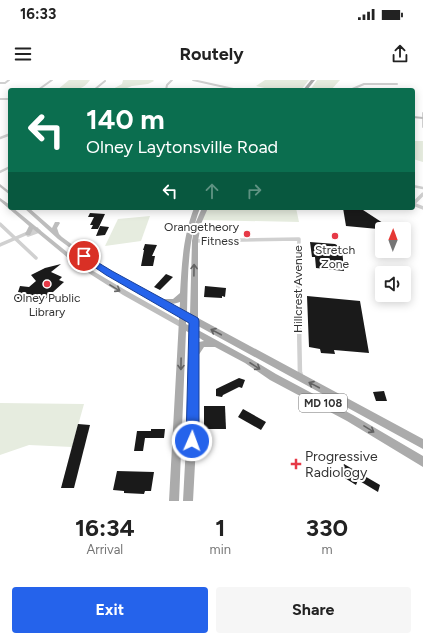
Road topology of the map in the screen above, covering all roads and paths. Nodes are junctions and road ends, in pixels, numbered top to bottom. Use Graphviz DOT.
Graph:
graph roads {
  1 [pos="9,80"];
  2 [pos="52,80"];
  3 [pos="194,80"];
  4 [pos="313,80"];
  5 [pos="1,81"];
  6 [pos="105,81"];
  7 [pos="397,84"];
  8 [pos="41,88"];
  9 [pos="96,88"];
  10 [pos="229,88"];
  11 [pos="307,88"];
  12 [pos="354,88"];
  13 [pos="423,113"];
  14 [pos="422,118"];
  15 [pos="423,127"];
  16 [pos="0,185"];
  17 [pos="8,192"];
  18 [pos="423,194"];
  19 [pos="0,199"];
  20 [pos="415,203"];
  21 [pos="8,206"];
  22 [pos="13,210"];
  23 [pos="28,210"];
  24 [pos="196,210"];
  25 [pos="204,210"];
  26 [pos="57,223"];
  27 [pos="0,224"];
  28 [pos="32,225"];
  29 [pos="38,230"];
  30 [pos="28,234"];
  31 [pos="56,234"];
  32 [pos="21,237"];
  33 [pos="17,239"];
  34 [pos="187,240"];
  35 [pos="195,241"];
  36 [pos="0,245"];
  37 [pos="36,258"];
  38 [pos="184,293"];
  39 [pos="158,301"];
  40 [pos="183,314"];
  41 [pos="194,321"];
  42 [pos="182,325"];
  43 [pos="195,332"];
  44 [pos="221,346"];
  45 [pos="194,356"];
  46 [pos="300,377"];
  47 [pos="423,444"];
  48 [pos="423,462"];
  49 [pos="174,501"];
  50 [pos="188,501"];
  1 -- 5 [label="street"];
  2 -- 8 [label="street"];
  3 -- 10 [label="street"];
  4 -- 11 [label="main road"];
  6 -- 9 [label="street"];
  7 -- 12 [label="street"];
  13 -- 14 [label="street"];
  14 -- 15 [label="street"];
  16 -- 17 [label="main road"];
  18 -- 20 [label="street"];
  19 -- 21 [label="main road, MD 108"];
  22 -- 28 [label="main road, MD 108"];
  23 -- 31 [label="main road, MD 108"];
  24 -- 34 [label="main road"];
  25 -- 35 [label="main road"];
  26 -- 31 [label="main road"];
  27 -- 33 [label="street"];
  28 -- 29 [label="main road, MD 108"];
  28 -- 30 [label="main road"];
  29 -- 30 [label="street"];
  29 -- 32 [label="street"];
  29 -- 42 [label="main road, MD 108, one-way"];
  30 -- 32 [label="street"];
  31 -- 39 [label="main road, MD 108"];
  32 -- 33 [label="street"];
  33 -- 36 [label="street"];
  33 -- 37 [label="street"];
  34 -- 35 [label="street, Hillcrest Avenue"];
  34 -- 38 [label="main road"];
  41 -- 35 [label="main road, one-way"];
  35 -- 46 [label="street, Hillcrest Avenue"];
  38 -- 39 [label="main road"];
  38 -- 40 [label="main road"];
  39 -- 40 [label="main road, MD 108"];
  40 -- 41 [label="main road, MD 108"];
  40 -- 42 [label="main road"];
  41 -- 43 [label="main road"];
  46 -- 41 [label="main road, MD 108, one-way"];
  42 -- 43 [label="main road, MD 108"];
  42 -- 49 [label="main road, one-way"];
  43 -- 44 [label="main road, MD 108"];
  43 -- 45 [label="main road"];
  44 -- 45 [label="main road"];
  44 -- 48 [label="main road, MD 108, one-way"];
  45 -- 50 [label="main road"];
  47 -- 46 [label="main road, MD 108, one-way"];
}
